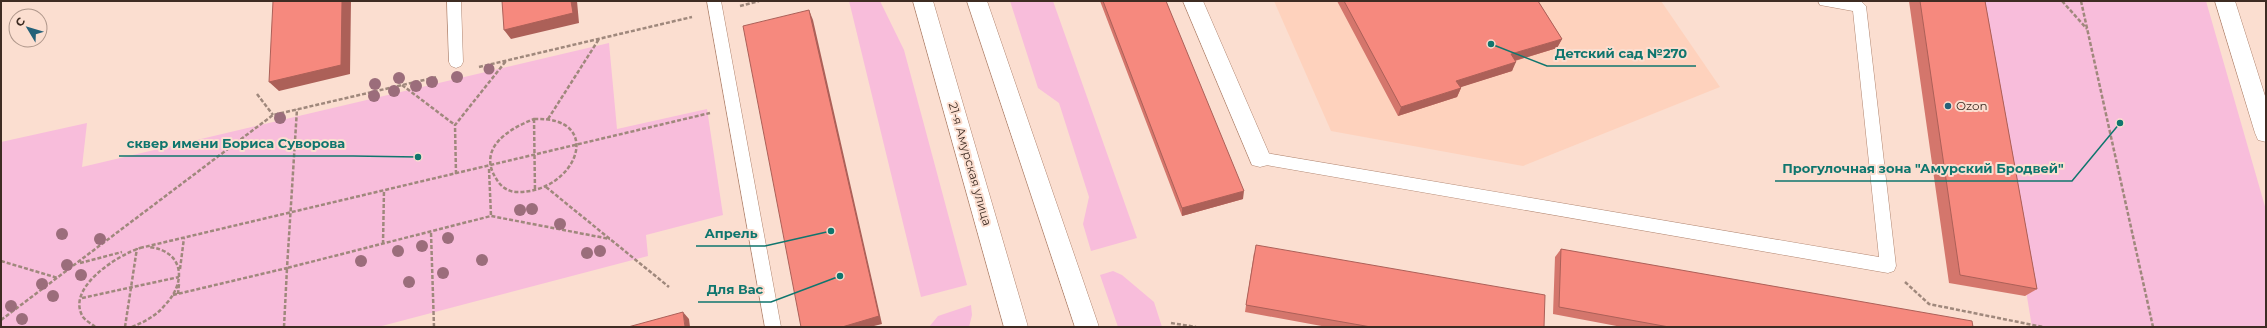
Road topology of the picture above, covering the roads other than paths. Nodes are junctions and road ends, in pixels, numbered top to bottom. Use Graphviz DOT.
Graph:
graph roads {
  1 [pos="454,1"];
  2 [pos="923,1"];
  3 [pos="977,1"];
  4 [pos="1193,1"];
  5 [pos="1825,1"];
  6 [pos="2225,1"];
  7 [pos="715,6"];
  8 [pos="456,62"];
  9 [pos="2266,133"];
  10 [pos="1260,158"];
  11 [pos="773,327"];
  12 [pos="1016,327"];
  13 [pos="1087,327"];
  1 -- 8 [label="lane"];
  2 -- 12 [label="main road, 21-я Амурская улица"];
  3 -- 13 [label="main road"];
  4 -- 10 [label="main road"];
  5 -- 10 [label="lane"];
  6 -- 9 [label="main road"];
  7 -- 11 [label="lane"];
}
